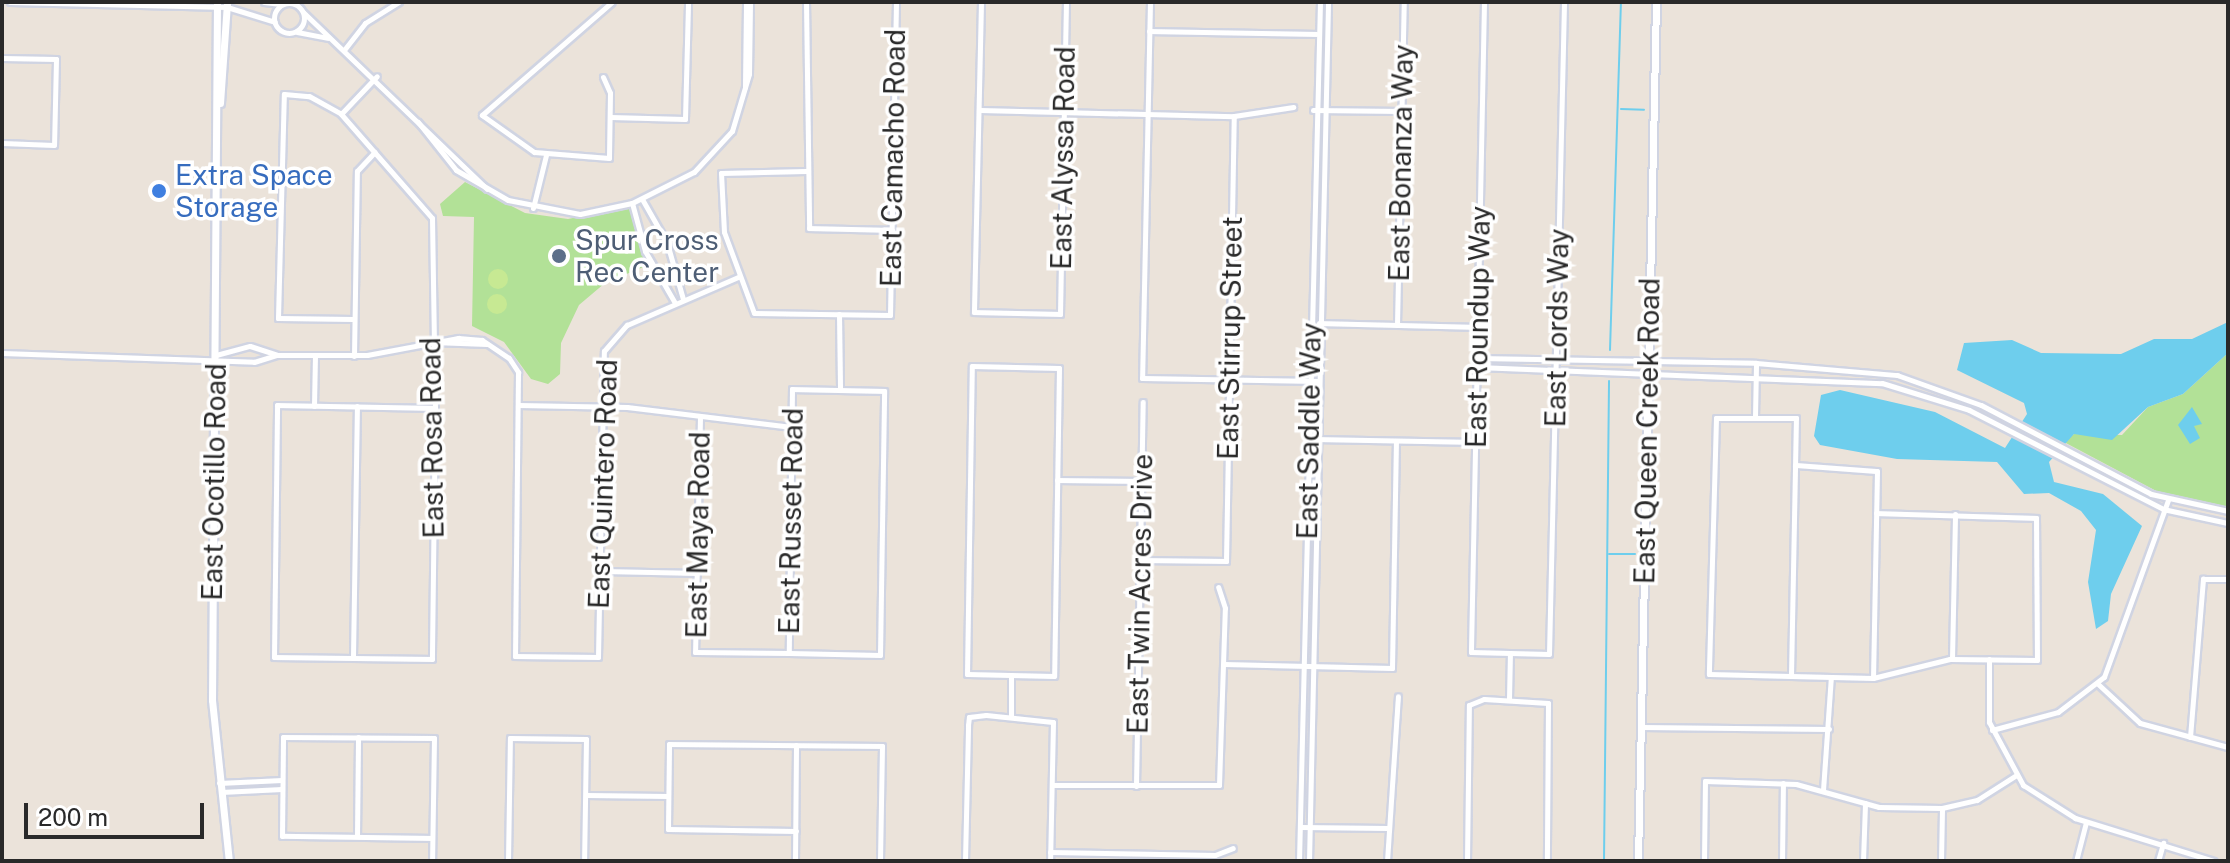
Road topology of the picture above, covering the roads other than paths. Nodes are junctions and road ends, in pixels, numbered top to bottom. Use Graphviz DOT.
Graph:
graph roads {
  1 [pos="10,2"];
  2 [pos="24,2"];
  3 [pos="235,2"];
  4 [pos="264,2"];
  5 [pos="399,2"];
  6 [pos="612,2"];
  7 [pos="690,2"];
  8 [pos="748,2"];
  9 [pos="806,2"];
  10 [pos="896,2"];
  11 [pos="981,2"];
  12 [pos="1066,2"];
  13 [pos="1150,2"];
  14 [pos="1320,2"];
  15 [pos="1328,2"];
  16 [pos="1404,2"];
  17 [pos="1484,2"];
  18 [pos="1564,2"];
  19 [pos="1656,2"];
  20 [pos="217,4"];
  21 [pos="227,4"];
  22 [pos="282,5"];
  23 [pos="303,12"];
  24 [pos="275,22"];
  25 [pos="296,31"];
  26 [pos="1149,31"];
  27 [pos="1315,34"];
  28 [pos="1324,35"];
  29 [pos="327,38"];
  30 [pos="344,50"];
  31 [pos="2,58"];
  32 [pos="377,76"];
  33 [pos="603,77"];
  34 [pos="220,103"];
  35 [pos="1293,107"];
  36 [pos="980,110"];
  37 [pos="1313,110"];
  38 [pos="1322,110"];
  39 [pos="1402,111"];
  40 [pos="341,114"];
  41 [pos="1064,114"];
  42 [pos="1148,115"];
  43 [pos="1234,116"];
  44 [pos="610,117"];
  45 [pos="2,143"];
  46 [pos="375,152"];
  47 [pos="546,154"];
  48 [pos="806,171"];
  49 [pos="637,201"];
  50 [pos="533,208"];
  51 [pos="892,230"];
  52 [pos="660,236"];
  53 [pos="646,241"];
  54 [pos="667,250"];
  55 [pos="653,258"];
  56 [pos="738,277"];
  57 [pos="683,299"];
  58 [pos="675,303"];
  59 [pos="839,314"];
  60 [pos="353,319"];
  61 [pos="1311,323"];
  62 [pos="1319,323"];
  63 [pos="1397,325"];
  64 [pos="1478,327"];
  65 [pos="467,338"];
  66 [pos="433,342"];
  67 [pos="487,344"];
  68 [pos="466,346"];
  69 [pos="2,353"];
  70 [pos="216,355"];
  71 [pos="277,355"];
  72 [pos="315,355"];
  73 [pos="354,356"];
  74 [pos="1477,358"];
  75 [pos="1556,359"];
  76 [pos="1756,363"];
  77 [pos="1648,366"];
  78 [pos="1477,367"];
  79 [pos="1556,368"];
  80 [pos="1756,373"];
  81 [pos="1229,379"];
  82 [pos="1309,381"];
  83 [pos="1318,381"];
  84 [pos="840,390"];
  85 [pos="1143,402"];
  86 [pos="518,405"];
  87 [pos="314,406"];
  88 [pos="357,406"];
  89 [pos="602,407"];
  90 [pos="435,408"];
  91 [pos="700,417"];
  92 [pos="1755,417"];
  93 [pos="792,427"];
  94 [pos="1309,439"];
  95 [pos="1318,439"];
  96 [pos="1396,441"];
  97 [pos="1475,442"];
  98 [pos="1795,465"];
  99 [pos="1057,480"];
  100 [pos="1142,481"];
  101 [pos="2168,500"];
  102 [pos="2166,509"];
  103 [pos="2228,511"];
  104 [pos="1876,513"];
  105 [pos="1955,514"];
  106 [pos="2228,523"];
  107 [pos="1141,560"];
  108 [pos="605,571"];
  109 [pos="697,573"];
  110 [pos="2228,579"];
  111 [pos="1218,587"];
  112 [pos="789,653"];
  113 [pos="1510,653"];
  114 [pos="353,657"];
  115 [pos="1952,659"];
  116 [pos="1989,659"];
  117 [pos="1224,664"];
  118 [pos="1304,666"];
  119 [pos="1312,666"];
  120 [pos="1011,675"];
  121 [pos="1791,676"];
  122 [pos="1831,677"];
  123 [pos="1873,678"];
  124 [pos="2098,684"];
  125 [pos="1398,696"];
  126 [pos="1509,699"];
  127 [pos="1011,716"];
  128 [pos="1641,727"];
  129 [pos="1829,729"];
  130 [pos="1992,730"];
  131 [pos="358,737"];
  132 [pos="2190,737"];
  133 [pos="796,745"];
  134 [pos="2228,747"];
  135 [pos="2015,776"];
  136 [pos="282,780"];
  137 [pos="1783,783"];
  138 [pos="1052,785"];
  139 [pos="1136,786"];
  140 [pos="219,788"];
  141 [pos="282,789"];
  142 [pos="1823,790"];
  143 [pos="586,795"];
  144 [pos="668,796"];
  145 [pos="1865,803"];
  146 [pos="1942,808"];
  147 [pos="2086,822"];
  148 [pos="1300,827"];
  149 [pos="1309,827"];
  150 [pos="1388,828"];
  151 [pos="796,831"];
  152 [pos="357,837"];
  153 [pos="432,838"];
  154 [pos="2163,843"];
  155 [pos="1233,848"];
  156 [pos="1050,852"];
  157 [pos="1132,853"];
  158 [pos="229,861"];
  159 [pos="432,861"];
  160 [pos="508,861"];
  161 [pos="584,861"];
  162 [pos="795,861"];
  163 [pos="880,861"];
  164 [pos="965,861"];
  165 [pos="1050,861"];
  166 [pos="1132,861"];
  167 [pos="1299,861"];
  168 [pos="1309,861"];
  169 [pos="1387,861"];
  170 [pos="1467,861"];
  171 [pos="1547,861"];
  172 [pos="1638,861"];
  173 [pos="1704,861"];
  174 [pos="1782,861"];
  175 [pos="1863,861"];
  176 [pos="1941,861"];
  177 [pos="2076,861"];
  178 [pos="2158,861"];
  179 [pos="2214,861"];
  1 -- 2 [label="street"];
  2 -- 20 [label="street"];
  3 -- 21 [label="street"];
  4 -- 22 [label="street"];
  5 -- 30 [label="street"];
  6 -- 47 [label="street"];
  7 -- 44 [label="street"];
  8 -- 49 [label="street"];
  9 -- 48 [label="street"];
  10 -- 51 [label="street, East Camacho Road"];
  11 -- 36 [label="street"];
  12 -- 41 [label="street, East Alyssa Road"];
  13 -- 26 [label="street"];
  14 -- 27 [label="street, East Saddle Way"];
  15 -- 28 [label="street, East Saddle Way"];
  16 -- 39 [label="street, East Bonanza Way"];
  17 -- 64 [label="street, East Roundup Way"];
  18 -- 75 [label="street, East Lords Way"];
  19 -- 77 [label="main road, East Queen Creek Road"];
  20 -- 21 [label="street"];
  20 -- 34 [label="main road, East Ocotillo Road"];
  21 -- 24 [label="street"];
  21 -- 34 [label="main road, East Ocotillo Road"];
  22 -- 23 [label="street"];
  22 -- 24 [label="street"];
  23 -- 25 [label="street"];
  23 -- 29 [label="street"];
  24 -- 25 [label="street"];
  25 -- 29 [label="street"];
  26 -- 27 [label="street"];
  26 -- 42 [label="street"];
  27 -- 28 [label="street"];
  27 -- 37 [label="street, East Saddle Way"];
  28 -- 38 [label="street, East Saddle Way"];
  29 -- 30 [label="street"];
  30 -- 32 [label="street"];
  31 -- 45 [label="street"];
  32 -- 40 [label="street"];
  32 -- 50 [label="street"];
  33 -- 44 [label="street"];
  34 -- 70 [label="main road, East Ocotillo Road"];
  35 -- 43 [label="street"];
  36 -- 41 [label="street"];
  36 -- 41 [label="street, East Alyssa Road"];
  37 -- 38 [label="street"];
  37 -- 61 [label="street, East Saddle Way"];
  38 -- 39 [label="street"];
  38 -- 62 [label="street, East Saddle Way"];
  39 -- 63 [label="street, East Bonanza Way"];
  40 -- 46 [label="street"];
  40 -- 60 [label="street"];
  41 -- 42 [label="street"];
  42 -- 43 [label="street"];
  42 -- 81 [label="street"];
  43 -- 81 [label="street, East Stirrup Street"];
  44 -- 47 [label="street"];
  46 -- 60 [label="street"];
  46 -- 66 [label="street, East Rosa Road"];
  47 -- 50 [label="street"];
  48 -- 51 [label="street"];
  48 -- 56 [label="street"];
  49 -- 50 [label="street"];
  49 -- 52 [label="street"];
  49 -- 53 [label="street"];
  51 -- 59 [label="street, East Camacho Road"];
  52 -- 53 [label="street"];
  52 -- 54 [label="street"];
  53 -- 55 [label="street"];
  54 -- 55 [label="street"];
  54 -- 57 [label="street"];
  55 -- 58 [label="street"];
  56 -- 57 [label="street"];
  56 -- 59 [label="street"];
  57 -- 58 [label="street"];
  58 -- 89 [label="street, East Quintero Road"];
  59 -- 84 [label="street"];
  60 -- 73 [label="street"];
  61 -- 62 [label="street"];
  61 -- 82 [label="street, East Saddle Way"];
  62 -- 63 [label="street"];
  62 -- 83 [label="street, East Saddle Way"];
  63 -- 64 [label="street"];
  64 -- 74 [label="street, East Roundup Way"];
  65 -- 66 [label="street"];
  65 -- 67 [label="street"];
  65 -- 68 [label="street"];
  66 -- 68 [label="street"];
  66 -- 73 [label="street"];
  66 -- 90 [label="street, East Rosa Road"];
  67 -- 68 [label="street"];
  67 -- 86 [label="street"];
  69 -- 70 [label="street"];
  70 -- 71 [label="street"];
  70 -- 71 [label="street"];
  70 -- 140 [label="main road, East Ocotillo Road"];
  71 -- 72 [label="street"];
  72 -- 73 [label="street"];
  72 -- 87 [label="street"];
  74 -- 75 [label="street"];
  74 -- 78 [label="street, East Roundup Way"];
  75 -- 77 [label="street"];
  75 -- 79 [label="street, East Lords Way"];
  76 -- 77 [label="street"];
  76 -- 80 [label="street"];
  76 -- 101 [label="street"];
  77 -- 79 [label="street"];
  77 -- 80 [label="street"];
  77 -- 128 [label="main road, East Queen Creek Road"];
  78 -- 79 [label="street"];
  78 -- 97 [label="street, East Roundup Way"];
  79 -- 113 [label="street, East Lords Way"];
  80 -- 92 [label="street"];
  80 -- 102 [label="street"];
  81 -- 82 [label="street"];
  81 -- 107 [label="street, East Stirrup Street"];
  82 -- 83 [label="street"];
  82 -- 94 [label="street, East Saddle Way"];
  83 -- 95 [label="street, East Saddle Way"];
  84 -- 93 [label="street, East Russet Road"];
  84 -- 112 [label="street"];
  85 -- 100 [label="street, East Twin Acres Drive"];
  86 -- 89 [label="street"];
  86 -- 108 [label="street, East Quintero Road"];
  87 -- 88 [label="street"];
  87 -- 114 [label="street"];
  88 -- 90 [label="street"];
  88 -- 114 [label="street"];
  89 -- 91 [label="street"];
  89 -- 108 [label="street, East Quintero Road"];
  90 -- 114 [label="street, East Rosa Road"];
  91 -- 93 [label="street"];
  91 -- 109 [label="street, East Maya Road"];
  92 -- 98 [label="street"];
  92 -- 121 [label="street"];
  93 -- 112 [label="street, East Russet Road"];
  94 -- 95 [label="street"];
  94 -- 118 [label="street, East Saddle Way"];
  95 -- 96 [label="street"];
  95 -- 119 [label="street, East Saddle Way"];
  96 -- 97 [label="street"];
  96 -- 119 [label="street"];
  97 -- 113 [label="street, East Roundup Way"];
  98 -- 104 [label="street"];
  98 -- 121 [label="street"];
  99 -- 100 [label="street"];
  99 -- 120 [label="street"];
  99 -- 120 [label="street"];
  100 -- 107 [label="street, East Twin Acres Drive"];
  101 -- 102 [label="street"];
  101 -- 103 [label="street"];
  102 -- 106 [label="street"];
  102 -- 124 [label="street"];
  104 -- 105 [label="street"];
  104 -- 123 [label="street"];
  105 -- 115 [label="street"];
  105 -- 116 [label="street"];
  107 -- 139 [label="street, East Twin Acres Drive"];
  108 -- 109 [label="street"];
  109 -- 112 [label="street, East Maya Road"];
  110 -- 132 [label="street"];
  111 -- 117 [label="street"];
  113 -- 126 [label="street"];
  115 -- 116 [label="street"];
  115 -- 123 [label="street"];
  116 -- 130 [label="street"];
  117 -- 118 [label="street"];
  117 -- 139 [label="street"];
  118 -- 119 [label="street"];
  118 -- 148 [label="street, East Saddle Way"];
  119 -- 149 [label="street, East Saddle Way"];
  120 -- 127 [label="street"];
  121 -- 122 [label="street"];
  122 -- 123 [label="street"];
  122 -- 129 [label="street"];
  124 -- 130 [label="street"];
  124 -- 132 [label="street"];
  125 -- 150 [label="street"];
  126 -- 170 [label="street"];
  126 -- 171 [label="street"];
  127 -- 138 [label="street"];
  127 -- 164 [label="street"];
  128 -- 129 [label="street"];
  128 -- 172 [label="main road, East Queen Creek Road"];
  129 -- 142 [label="street"];
  130 -- 135 [label="street"];
  131 -- 136 [label="street"];
  131 -- 152 [label="street"];
  131 -- 153 [label="street"];
  132 -- 134 [label="street"];
  133 -- 144 [label="street"];
  133 -- 151 [label="street"];
  133 -- 163 [label="street"];
  135 -- 146 [label="street"];
  135 -- 147 [label="street"];
  136 -- 140 [label="street"];
  136 -- 141 [label="street"];
  137 -- 142 [label="street"];
  137 -- 173 [label="street"];
  137 -- 174 [label="street"];
  138 -- 139 [label="street"];
  138 -- 156 [label="street"];
  140 -- 141 [label="street"];
  140 -- 158 [label="main road, East Ocotillo Road"];
  141 -- 152 [label="street"];
  142 -- 145 [label="street"];
  143 -- 144 [label="street"];
  143 -- 160 [label="street"];
  143 -- 161 [label="street"];
  144 -- 151 [label="street"];
  145 -- 146 [label="street"];
  145 -- 175 [label="street"];
  146 -- 176 [label="street"];
  147 -- 154 [label="street"];
  147 -- 177 [label="street"];
  148 -- 149 [label="street"];
  148 -- 167 [label="street, East Saddle Way"];
  149 -- 150 [label="street"];
  149 -- 168 [label="street, East Saddle Way"];
  150 -- 169 [label="street"];
  151 -- 162 [label="street"];
  152 -- 153 [label="street"];
  153 -- 159 [label="street"];
  154 -- 178 [label="street"];
  154 -- 179 [label="street"];
  155 -- 157 [label="street"];
  156 -- 157 [label="street"];
  156 -- 165 [label="street"];
  157 -- 166 [label="street"];
}
